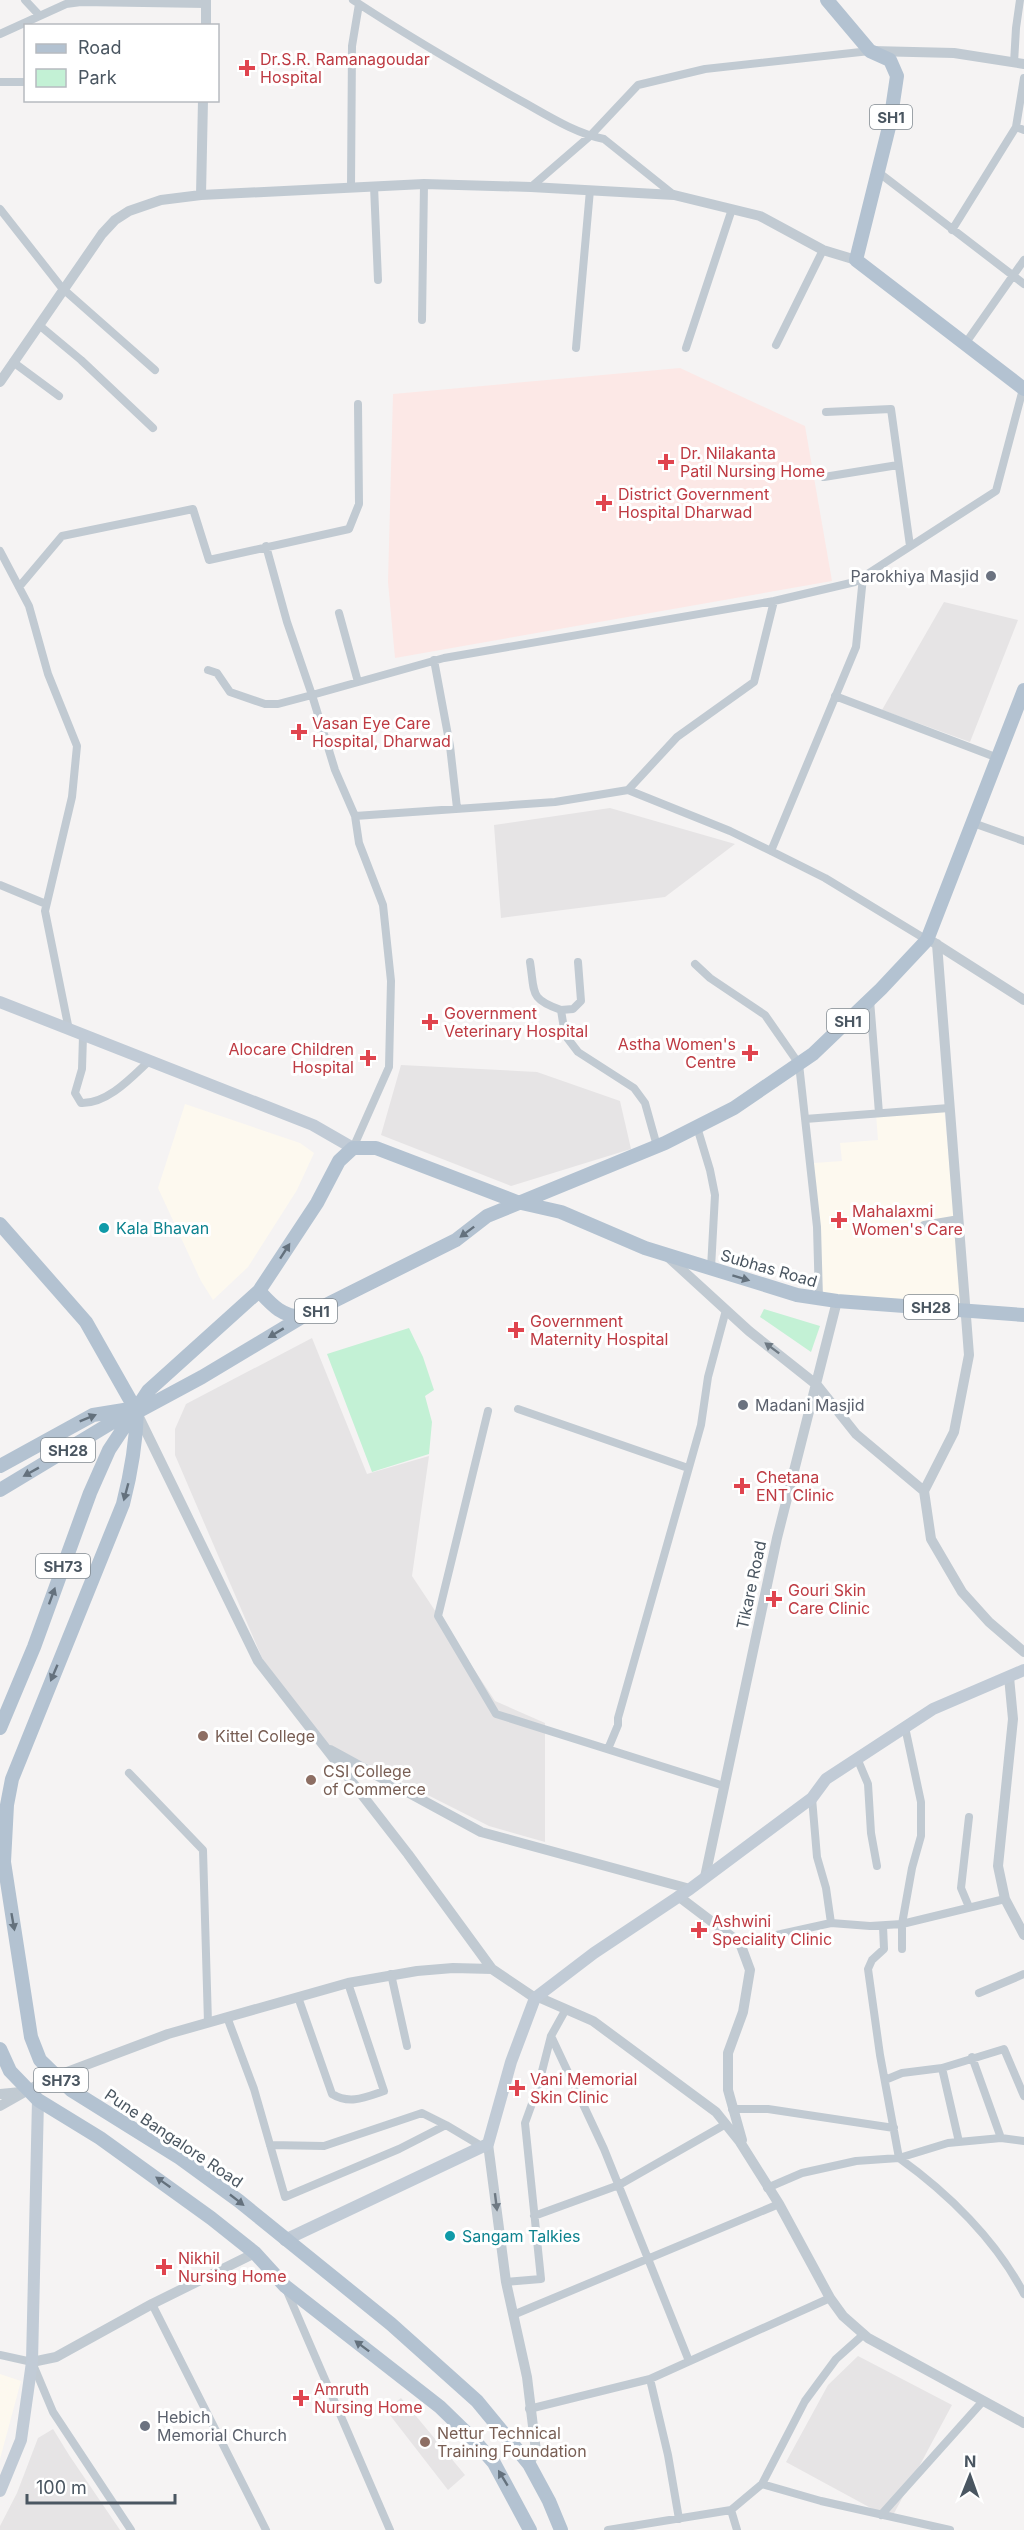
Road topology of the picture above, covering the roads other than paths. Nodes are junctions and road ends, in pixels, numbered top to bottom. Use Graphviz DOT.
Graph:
graph roads {
  1 [pos="25,0"];
  2 [pos="827,0"];
  3 [pos="1020,0"];
  4 [pos="206,2"];
  5 [pos="356,2"];
  6 [pos="39,15"];
  7 [pos="206,24"];
  8 [pos="0,34"];
  9 [pos="870,51"];
  10 [pos="1019,64"];
  11 [pos="1024,78"];
  12 [pos="0,82"];
  13 [pos="24,82"];
  14 [pos="203,102"];
  15 [pos="1020,128"];
  16 [pos="590,136"];
  17 [pos="878,172"];
  18 [pos="424,184"];
  19 [pos="374,186"];
  20 [pos="531,186"];
  21 [pos="351,187"];
  22 [pos="590,190"];
  23 [pos="201,195"];
  24 [pos="674,195"];
  25 [pos="732,209"];
  26 [pos="1,213"];
  27 [pos="952,230"];
  28 [pos="823,249"];
  29 [pos="856,260"];
  30 [pos="1024,260"];
  31 [pos="1013,277"];
  32 [pos="378,280"];
  33 [pos="1024,284"];
  34 [pos="62,288"];
  35 [pos="422,320"];
  36 [pos="39,325"];
  37 [pos="965,344"];
  38 [pos="776,345"];
  39 [pos="576,348"];
  40 [pos="686,348"];
  41 [pos="13,362"];
  42 [pos="155,370"];
  43 [pos="0,382"];
  44 [pos="1024,389"];
  45 [pos="59,396"];
  46 [pos="358,404"];
  47 [pos="826,412"];
  48 [pos="153,428"];
  49 [pos="898,465"];
  50 [pos="824,477"];
  51 [pos="266,546"];
  52 [pos="910,546"];
  53 [pos="0,551"];
  54 [pos="863,577"];
  55 [pos="19,587"];
  56 [pos="774,601"];
  57 [pos="339,613"];
  58 [pos="434,660"];
  59 [pos="208,670"];
  60 [pos="358,682"];
  61 [pos="1024,690"];
  62 [pos="312,695"];
  63 [pos="835,696"];
  64 [pos="998,758"];
  65 [pos="628,790"];
  66 [pos="458,808"];
  67 [pos="355,816"];
  68 [pos="973,823"];
  69 [pos="1024,841"];
  70 [pos="771,851"];
  71 [pos="0,885"];
  72 [pos="46,904"];
  73 [pos="932,942"];
  74 [pos="530,962"];
  75 [pos="578,962"];
  76 [pos="695,964"];
  77 [pos="870,1000"];
  78 [pos="1024,1000"];
  79 [pos="0,1002"];
  80 [pos="561,1010"];
  81 [pos="69,1030"];
  82 [pos="83,1035"];
  83 [pos="149,1061"];
  84 [pos="799,1064"];
  85 [pos="949,1108"];
  86 [pos="879,1113"];
  87 [pos="805,1119"];
  88 [pos="697,1127"];
  89 [pos="657,1146"];
  90 [pos="353,1148"];
  91 [pos="517,1202"];
  92 [pos="959,1219"];
  93 [pos="0,1224"];
  94 [pos="924,1225"];
  95 [pos="665,1254"];
  96 [pos="711,1268"];
  97 [pos="259,1291"];
  98 [pos="819,1299"];
  99 [pos="837,1301"];
  100 [pos="966,1309"];
  101 [pos="726,1310"];
  102 [pos="1024,1315"];
  103 [pos="302,1317"];
  104 [pos="818,1385"];
  105 [pos="518,1409"];
  106 [pos="136,1410"];
  107 [pos="488,1411"];
  108 [pos="0,1466"];
  109 [pos="688,1468"];
  110 [pos="0,1490"];
  111 [pos="924,1491"];
  112 [pos="1024,1652"];
  113 [pos="1024,1670"];
  114 [pos="1009,1677"];
  115 [pos="905,1727"];
  116 [pos="0,1728"];
  117 [pos="325,1747"];
  118 [pos="608,1749"];
  119 [pos="857,1758"];
  120 [pos="129,1773"];
  121 [pos="724,1786"];
  122 [pos="812,1798"];
  123 [pos="969,1817"];
  124 [pos="2,1862"];
  125 [pos="877,1866"];
  126 [pos="705,1877"];
  127 [pos="690,1889"];
  128 [pos="678,1896"];
  129 [pos="1005,1899"];
  130 [pos="969,1907"];
  131 [pos="831,1923"];
  132 [pos="902,1924"];
  133 [pos="883,1926"];
  134 [pos="1024,1935"];
  135 [pos="740,1943"];
  136 [pos="902,1949"];
  137 [pos="492,1969"];
  138 [pos="391,1974"];
  139 [pos="1024,1974"];
  140 [pos="348,1983"];
  141 [pos="979,1993"];
  142 [pos="298,1997"];
  143 [pos="535,1998"];
  144 [pos="566,2009"];
  145 [pos="227,2017"];
  146 [pos="208,2023"];
  147 [pos="551,2036"];
  148 [pos="407,2046"];
  149 [pos="0,2049"];
  150 [pos="972,2057"];
  151 [pos="942,2068"];
  152 [pos="57,2076"];
  153 [pos="885,2080"];
  154 [pos="0,2094"];
  155 [pos="33,2096"];
  156 [pos="1024,2096"];
  157 [pos="0,2106"];
  158 [pos="732,2109"];
  159 [pos="726,2124"];
  160 [pos="446,2125"];
  161 [pos="894,2128"];
  162 [pos="1001,2138"];
  163 [pos="1024,2141"];
  164 [pos="959,2142"];
  165 [pos="270,2145"];
  166 [pos="486,2146"];
  167 [pos="899,2158"];
  168 [pos="750,2159"];
  169 [pos="619,2185"];
  170 [pos="767,2188"];
  171 [pos="779,2204"];
  172 [pos="534,2216"];
  173 [pos="285,2240"];
  174 [pos="255,2253"];
  175 [pos="647,2259"];
  176 [pos="506,2282"];
  177 [pos="285,2286"];
  178 [pos="1023,2292"];
  179 [pos="830,2298"];
  180 [pos="152,2304"];
  181 [pos="513,2315"];
  182 [pos="864,2334"];
  183 [pos="0,2355"];
  184 [pos="689,2361"];
  185 [pos="32,2362"];
  186 [pos="650,2379"];
  187 [pos="983,2401"];
  188 [pos="529,2409"];
  189 [pos="1024,2423"];
  190 [pos="529,2464"];
  191 [pos="762,2484"];
  192 [pos="0,2491"];
  193 [pos="731,2510"];
  194 [pos="881,2515"];
  195 [pos="679,2519"];
  196 [pos="923,2527"];
  197 [pos="639,2528"];
  198 [pos="131,2530"];
  199 [pos="266,2530"];
  200 [pos="390,2530"];
  201 [pos="530,2530"];
  202 [pos="561,2530"];
  203 [pos="608,2530"];
  204 [pos="737,2530"];
  205 [pos="950,2530"];
  1 -- 6 [label="street"];
  2 -- 9 [label="main road, SH1"];
  3 -- 10 [label="street"];
  4 -- 6 [label="street"];
  4 -- 7 [label="street"];
  5 -- 16 [label="street"];
  5 -- 21 [label="street"];
  6 -- 8 [label="street"];
  9 -- 10 [label="street"];
  9 -- 16 [label="street"];
  9 -- 17 [label="main road, SH1"];
  11 -- 15 [label="street"];
  12 -- 13 [label="street"];
  14 -- 23 [label="street"];
  15 -- 27 [label="street"];
  16 -- 20 [label="street"];
  16 -- 24 [label="street"];
  17 -- 27 [label="street"];
  17 -- 29 [label="main road, SH1"];
  18 -- 19 [label="street"];
  18 -- 20 [label="street"];
  18 -- 35 [label="street"];
  19 -- 21 [label="street"];
  19 -- 32 [label="street"];
  20 -- 22 [label="street"];
  21 -- 23 [label="street"];
  22 -- 24 [label="street"];
  22 -- 39 [label="street"];
  23 -- 34 [label="street"];
  24 -- 25 [label="street"];
  25 -- 28 [label="street"];
  25 -- 40 [label="street"];
  26 -- 34 [label="street"];
  27 -- 31 [label="street"];
  28 -- 29 [label="street"];
  28 -- 38 [label="street"];
  29 -- 37 [label="main road"];
  30 -- 31 [label="street"];
  31 -- 33 [label="street"];
  31 -- 37 [label="street"];
  34 -- 36 [label="street"];
  34 -- 42 [label="street"];
  36 -- 41 [label="street"];
  36 -- 48 [label="street"];
  37 -- 44 [label="main road"];
  41 -- 43 [label="street"];
  41 -- 45 [label="street"];
  44 -- 52 [label="street"];
  46 -- 51 [label="street"];
  47 -- 49 [label="street"];
  49 -- 50 [label="street"];
  49 -- 52 [label="street"];
  51 -- 55 [label="street"];
  51 -- 62 [label="street"];
  52 -- 54 [label="street"];
  53 -- 55 [label="street"];
  54 -- 56 [label="street"];
  54 -- 63 [label="street"];
  55 -- 72 [label="street"];
  56 -- 58 [label="street"];
  56 -- 65 [label="street"];
  57 -- 60 [label="street"];
  58 -- 60 [label="street"];
  58 -- 66 [label="street"];
  59 -- 62 [label="street"];
  60 -- 62 [label="street"];
  61 -- 64 [label="main road, SH1"];
  62 -- 67 [label="street"];
  63 -- 64 [label="street"];
  63 -- 70 [label="street"];
  64 -- 68 [label="main road, SH1"];
  65 -- 66 [label="street"];
  65 -- 70 [label="street"];
  66 -- 67 [label="street"];
  67 -- 90 [label="street"];
  68 -- 69 [label="street"];
  68 -- 73 [label="main road, SH1"];
  70 -- 73 [label="street"];
  71 -- 72 [label="street"];
  72 -- 81 [label="street"];
  73 -- 77 [label="main road, SH1"];
  73 -- 78 [label="street"];
  73 -- 85 [label="street"];
  74 -- 80 [label="street"];
  75 -- 80 [label="street"];
  76 -- 84 [label="street"];
  77 -- 84 [label="main road, SH1"];
  77 -- 86 [label="street"];
  79 -- 81 [label="main road"];
  80 -- 89 [label="street"];
  81 -- 82 [label="main road"];
  82 -- 83 [label="main road"];
  82 -- 83 [label="street"];
  83 -- 90 [label="main road"];
  84 -- 87 [label="street"];
  84 -- 88 [label="main road, SH1"];
  85 -- 86 [label="street"];
  85 -- 92 [label="street"];
  86 -- 87 [label="street"];
  87 -- 98 [label="street"];
  88 -- 89 [label="main road, SH1"];
  88 -- 96 [label="street"];
  89 -- 91 [label="main road, SH1"];
  90 -- 91 [label="main road, Subhas Road"];
  97 -- 90 [label="main road, one-way"];
  91 -- 95 [label="main road, Subhas Road / SH28"];
  91 -- 103 [label="main road, SH1, one-way"];
  92 -- 94 [label="street"];
  92 -- 100 [label="street"];
  93 -- 106 [label="main road"];
  95 -- 96 [label="main road, Subhas Road / SH28"];
  95 -- 101 [label="street"];
  96 -- 98 [label="main road, Subhas Road / SH28, one-way"];
  97 -- 103 [label="main road"];
  97 -- 106 [label="main road"];
  98 -- 99 [label="main road, Subhas Road / SH28"];
  99 -- 100 [label="main road, Subhas Road / SH28"];
  99 -- 104 [label="street, Tikare Road"];
  100 -- 102 [label="main road, Subhas Road / SH28"];
  100 -- 111 [label="street"];
  104 -- 101 [label="street, one-way"];
  101 -- 109 [label="street"];
  103 -- 106 [label="main road, SH1, one-way"];
  104 -- 111 [label="street"];
  104 -- 121 [label="street, Tikare Road"];
  105 -- 109 [label="street"];
  108 -- 106 [label="main road, SH28, one-way"];
  106 -- 110 [label="main road, SH28, one-way"];
  116 -- 106 [label="main road, SH73, one-way"];
  106 -- 117 [label="street"];
  106 -- 124 [label="main road, Pune Bangalore Road / SH73, one-way"];
  107 -- 118 [label="street"];
  109 -- 118 [label="street"];
  111 -- 112 [label="street"];
  113 -- 114 [label="main road"];
  114 -- 115 [label="main road"];
  114 -- 129 [label="street"];
  115 -- 119 [label="main road"];
  115 -- 132 [label="street"];
  117 -- 127 [label="street"];
  117 -- 137 [label="street"];
  118 -- 121 [label="street"];
  119 -- 122 [label="main road"];
  119 -- 125 [label="street"];
  120 -- 146 [label="street"];
  121 -- 126 [label="street, Tikare Road"];
  122 -- 126 [label="main road"];
  122 -- 131 [label="street"];
  123 -- 130 [label="street"];
  124 -- 152 [label="main road, Pune Bangalore Road / SH73, one-way"];
  126 -- 127 [label="main road"];
  127 -- 128 [label="main road"];
  128 -- 135 [label="street"];
  128 -- 143 [label="main road"];
  129 -- 130 [label="street"];
  129 -- 134 [label="street"];
  130 -- 132 [label="street"];
  131 -- 133 [label="street"];
  131 -- 135 [label="street"];
  132 -- 133 [label="street"];
  132 -- 136 [label="street"];
  133 -- 153 [label="street"];
  135 -- 158 [label="street"];
  137 -- 138 [label="street"];
  137 -- 143 [label="street"];
  138 -- 140 [label="street"];
  138 -- 148 [label="street"];
  139 -- 141 [label="street"];
  140 -- 142 [label="street"];
  140 -- 142 [label="street"];
  142 -- 145 [label="street"];
  143 -- 144 [label="street"];
  143 -- 166 [label="main road"];
  144 -- 147 [label="street"];
  144 -- 159 [label="street"];
  145 -- 146 [label="street"];
  145 -- 165 [label="street"];
  146 -- 152 [label="street"];
  147 -- 169 [label="street"];
  147 -- 172 [label="street"];
  149 -- 155 [label="main road, SH73"];
  150 -- 151 [label="street"];
  150 -- 156 [label="street"];
  150 -- 162 [label="street"];
  151 -- 153 [label="street"];
  151 -- 164 [label="street"];
  152 -- 155 [label="street"];
  152 -- 173 [label="main road, Pune Bangalore Road / SH73, one-way"];
  153 -- 161 [label="street"];
  154 -- 155 [label="street"];
  155 -- 157 [label="street"];
  174 -- 155 [label="main road, SH73, one-way"];
  155 -- 185 [label="main road"];
  158 -- 161 [label="street"];
  158 -- 168 [label="street"];
  159 -- 168 [label="street"];
  159 -- 169 [label="street"];
  160 -- 165 [label="street"];
  160 -- 165 [label="street"];
  160 -- 166 [label="street"];
  161 -- 167 [label="street"];
  162 -- 163 [label="street"];
  162 -- 164 [label="street"];
  164 -- 167 [label="street"];
  166 -- 173 [label="main road"];
  166 -- 176 [label="street, one-way"];
  167 -- 170 [label="street"];
  167 -- 178 [label="street"];
  168 -- 170 [label="street"];
  169 -- 172 [label="street"];
  169 -- 175 [label="street"];
  170 -- 171 [label="street"];
  171 -- 175 [label="street"];
  171 -- 179 [label="street"];
  172 -- 176 [label="street"];
  173 -- 190 [label="main road, Pune Bangalore Road / SH73"];
  174 -- 177 [label="main road, SH73"];
  174 -- 180 [label="street"];
  175 -- 181 [label="street"];
  175 -- 184 [label="street"];
  176 -- 181 [label="street"];
  177 -- 200 [label="street"];
  201 -- 177 [label="main road, SH73, one-way"];
  179 -- 182 [label="street"];
  179 -- 184 [label="street"];
  180 -- 185 [label="street"];
  180 -- 199 [label="street"];
  181 -- 188 [label="street"];
  182 -- 187 [label="street"];
  182 -- 191 [label="street"];
  183 -- 185 [label="street"];
  184 -- 186 [label="street"];
  185 -- 192 [label="main road"];
  185 -- 198 [label="street"];
  186 -- 188 [label="street"];
  186 -- 195 [label="street"];
  187 -- 189 [label="street"];
  187 -- 194 [label="street"];
  188 -- 190 [label="street"];
  190 -- 202 [label="main road, Pune Bangalore Road / SH73"];
  191 -- 193 [label="street"];
  191 -- 194 [label="street"];
  193 -- 195 [label="street"];
  193 -- 204 [label="street"];
  194 -- 196 [label="street"];
  195 -- 197 [label="street"];
  196 -- 205 [label="street"];
  197 -- 203 [label="street"];
}
